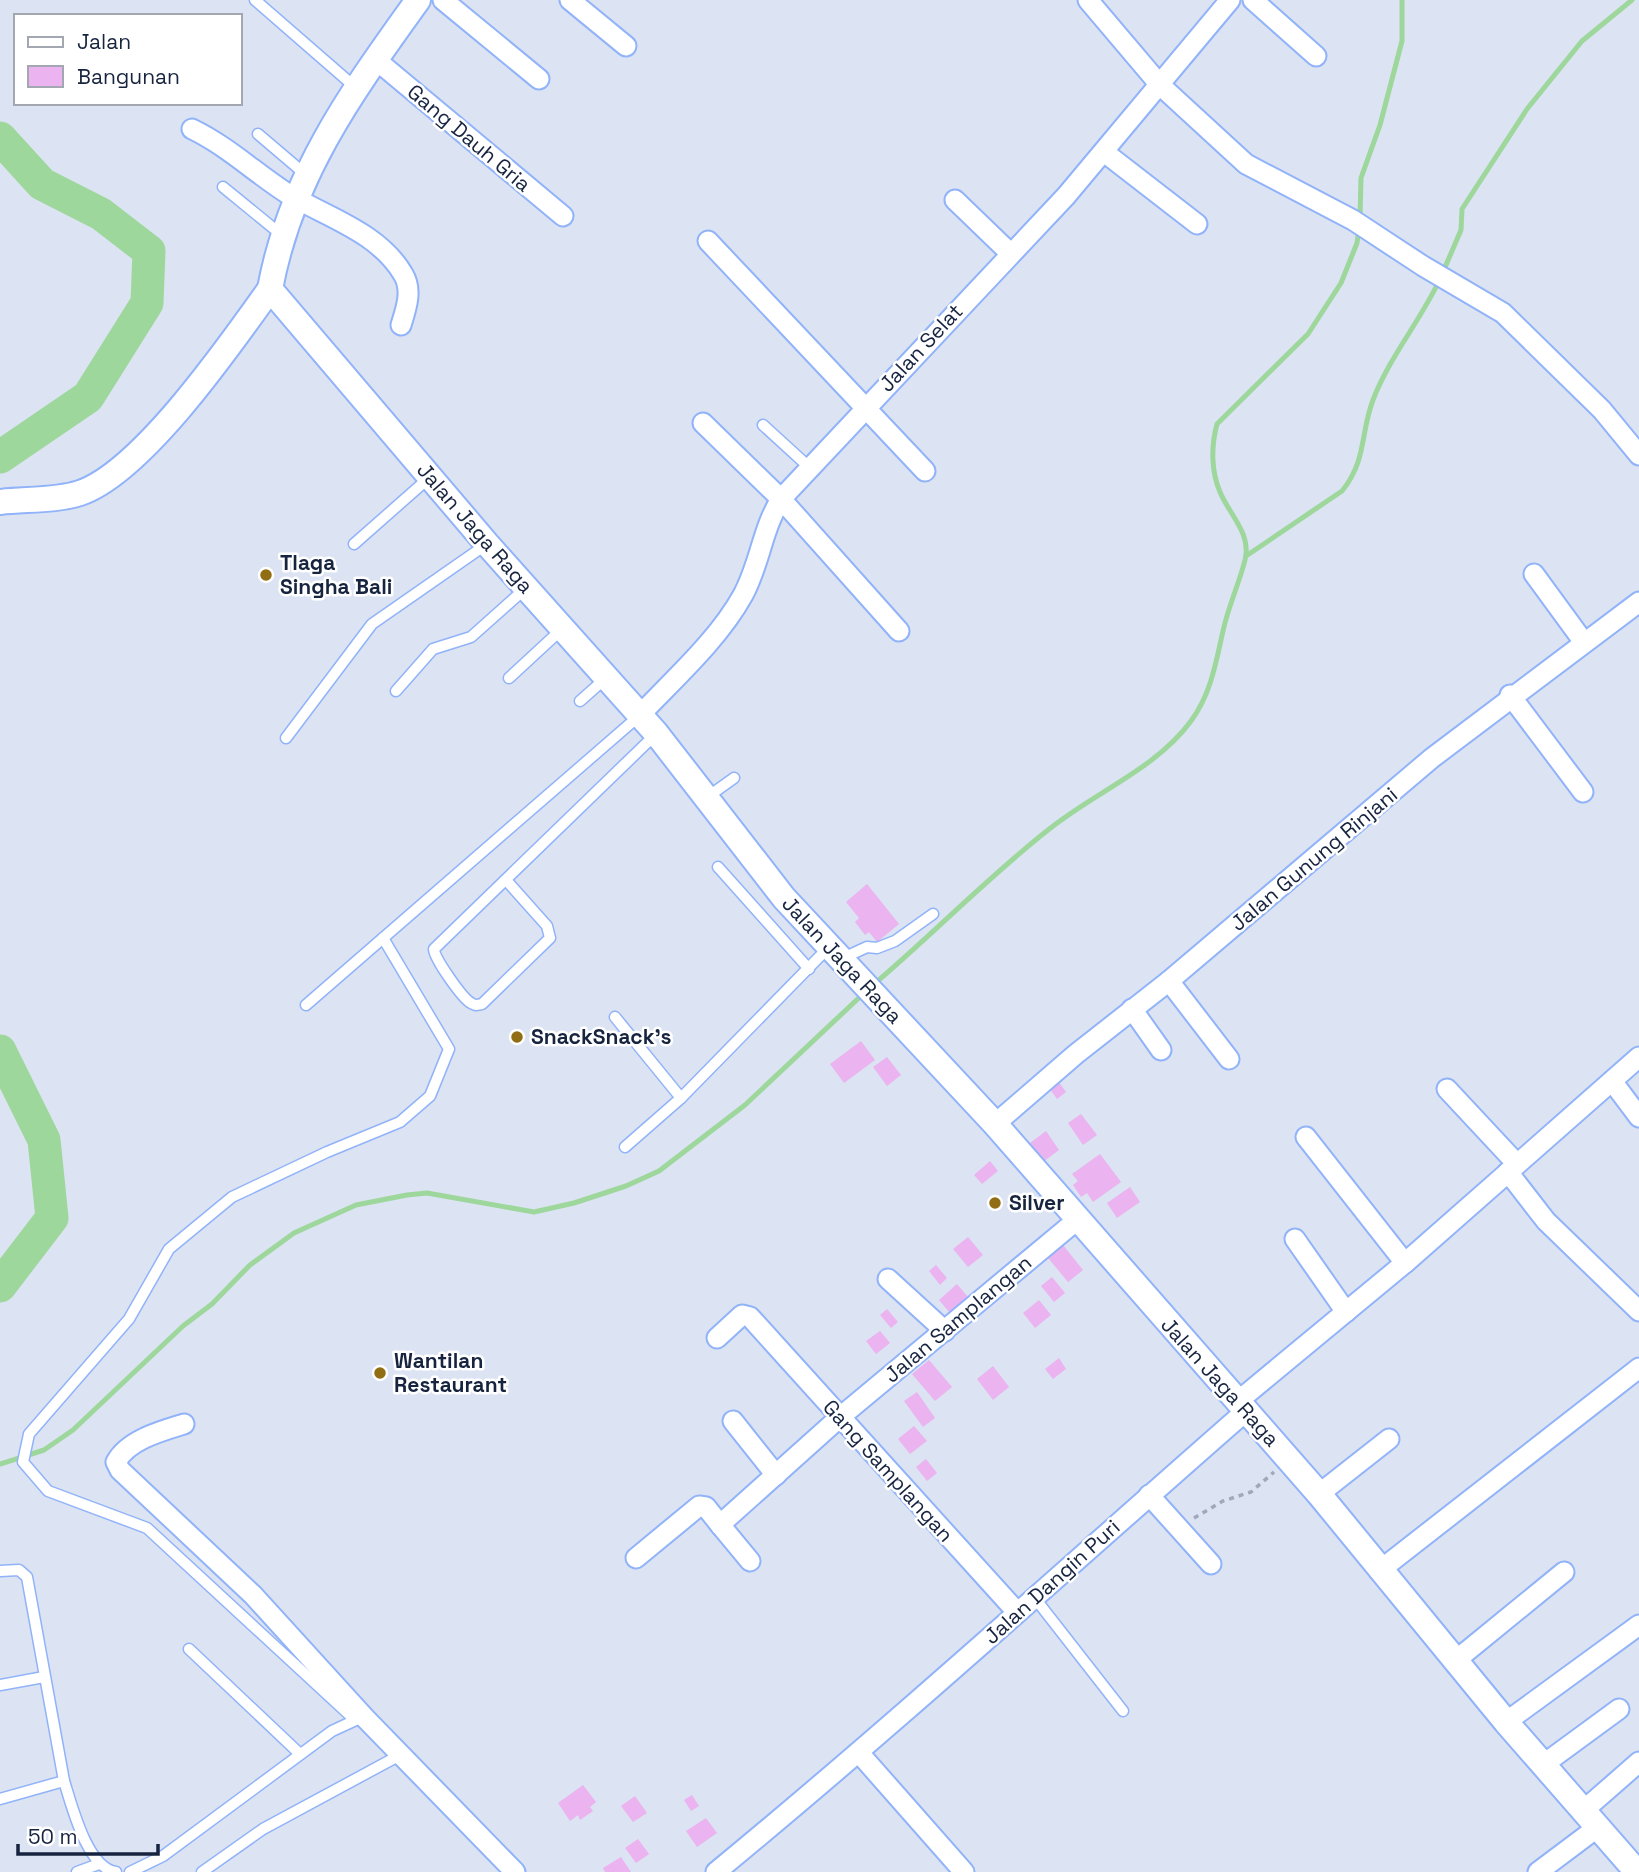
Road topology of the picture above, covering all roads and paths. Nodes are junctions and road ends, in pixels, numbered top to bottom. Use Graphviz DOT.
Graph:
graph roads {
  1 [pos="256,0"];
  2 [pos="418,0"];
  3 [pos="443,0"];
  4 [pos="570,0"];
  5 [pos="1088,0"];
  6 [pos="1230,0"];
  7 [pos="1253,0"];
  8 [pos="626,47"];
  9 [pos="1317,56"];
  10 [pos="375,59"];
  11 [pos="539,79"];
  12 [pos="1160,85"];
  13 [pos="355,87"];
  14 [pos="192,129"];
  15 [pos="258,134"];
  16 [pos="1104,152"];
  17 [pos="306,174"];
  18 [pos="223,187"];
  19 [pos="296,198"];
  20 [pos="955,200"];
  21 [pos="563,216"];
  22 [pos="1197,224"];
  23 [pos="283,236"];
  24 [pos="708,241"];
  25 [pos="1010,253"];
  26 [pos="270,289"];
  27 [pos="401,326"];
  28 [pos="864,408"];
  29 [pos="703,423"];
  30 [pos="763,425"];
  31 [pos="1639,455"];
  32 [pos="809,467"];
  33 [pos="925,471"];
  34 [pos="430,477"];
  35 [pos="781,499"];
  36 [pos="0,502"];
  37 [pos="354,544"];
  38 [pos="487,544"];
  39 [pos="1534,574"];
  40 [pos="526,588"];
  41 [pos="1639,601"];
  42 [pos="563,629"];
  43 [pos="899,631"];
  44 [pos="1583,641"];
  45 [pos="509,678"];
  46 [pos="606,678"];
  47 [pos="396,691"];
  48 [pos="1510,695"];
  49 [pos="579,701"];
  50 [pos="648,724"];
  51 [pos="286,738"];
  52 [pos="734,778"];
  53 [pos="1583,792"];
  54 [pos="706,798"];
  55 [pos="718,867"];
  56 [pos="507,881"];
  57 [pos="933,914"];
  58 [pos="383,938"];
  59 [pos="839,959"];
  60 [pos="809,969"];
  61 [pos="1169,981"];
  62 [pos="306,1005"];
  63 [pos="1132,1009"];
  64 [pos="615,1017"];
  65 [pos="1161,1050"];
  66 [pos="1639,1057"];
  67 [pos="1228,1059"];
  68 [pos="1612,1081"];
  69 [pos="1447,1088"];
  70 [pos="681,1098"];
  71 [pos="1639,1117"];
  72 [pos="995,1124"];
  73 [pos="1306,1137"];
  74 [pos="625,1147"];
  75 [pos="1513,1168"];
  76 [pos="1077,1220"];
  77 [pos="1295,1239"];
  78 [pos="1405,1263"];
  79 [pos="888,1279"];
  80 [pos="1639,1311"];
  81 [pos="1346,1312"];
  82 [pos="944,1331"];
  83 [pos="717,1338"];
  84 [pos="1639,1368"];
  85 [pos="1242,1406"];
  86 [pos="839,1418"];
  87 [pos="733,1422"];
  88 [pos="184,1424"];
  89 [pos="1389,1439"];
  90 [pos="1288,1459"];
  91 [pos="776,1475"];
  92 [pos="1319,1494"];
  93 [pos="1149,1495"];
  94 [pos="721,1526"];
  95 [pos="1180,1527"];
  96 [pos="636,1558"];
  97 [pos="750,1561"];
  98 [pos="1212,1564"];
  99 [pos="0,1571"];
  100 [pos="1380,1572"];
  101 [pos="1564,1572"];
  102 [pos="1034,1596"];
  103 [pos="1016,1611"];
  104 [pos="1639,1625"];
  105 [pos="189,1650"];
  106 [pos="1455,1661"];
  107 [pos="44,1677"];
  108 [pos="0,1685"];
  109 [pos="1619,1709"];
  110 [pos="1123,1711"];
  111 [pos="360,1719"];
  112 [pos="1506,1723"];
  113 [pos="300,1754"];
  114 [pos="402,1754"];
  115 [pos="860,1754"];
  116 [pos="1639,1762"];
  117 [pos="1544,1764"];
  118 [pos="64,1781"];
  119 [pos="0,1799"];
  120 [pos="1591,1818"];
  121 [pos="99,1864"];
  122 [pos="1637,1870"];
  123 [pos="83,1871"];
  124 [pos="116,1872"];
  125 [pos="130,1872"];
  126 [pos="202,1872"];
  127 [pos="515,1872"];
  128 [pos="716,1872"];
  129 [pos="964,1872"];
  130 [pos="1538,1872"];
  1 -- 13 [label="lane"];
  2 -- 10 [label="street"];
  3 -- 11 [label="street"];
  4 -- 8 [label="street"];
  5 -- 12 [label="street"];
  6 -- 12 [label="street, Jalan Selat"];
  7 -- 9 [label="street"];
  10 -- 13 [label="street"];
  10 -- 21 [label="street, Gang Dauh Gria"];
  12 -- 16 [label="street, Jalan Selat"];
  12 -- 31 [label="street"];
  13 -- 17 [label="street"];
  14 -- 19 [label="street"];
  15 -- 17 [label="lane"];
  16 -- 22 [label="street"];
  16 -- 25 [label="street, Jalan Selat"];
  17 -- 19 [label="street"];
  18 -- 23 [label="lane"];
  19 -- 23 [label="street"];
  19 -- 27 [label="street"];
  20 -- 25 [label="street"];
  23 -- 26 [label="street"];
  24 -- 28 [label="street"];
  25 -- 28 [label="street, Jalan Selat"];
  26 -- 34 [label="street, Jalan Jaga Raga"];
  26 -- 36 [label="street"];
  28 -- 32 [label="street, Jalan Selat"];
  28 -- 33 [label="street"];
  29 -- 35 [label="street"];
  30 -- 32 [label="lane"];
  32 -- 35 [label="street, Jalan Selat"];
  34 -- 37 [label="lane"];
  34 -- 38 [label="street, Jalan Jaga Raga"];
  35 -- 43 [label="street"];
  35 -- 50 [label="street, Jalan Selat"];
  38 -- 40 [label="street, Jalan Jaga Raga"];
  38 -- 51 [label="lane"];
  39 -- 44 [label="street"];
  40 -- 42 [label="street, Jalan Jaga Raga"];
  40 -- 47 [label="lane"];
  41 -- 44 [label="street, Jalan Gunung Rinjani"];
  42 -- 45 [label="lane"];
  42 -- 46 [label="street, Jalan Jaga Raga"];
  44 -- 48 [label="street, Jalan Gunung Rinjani"];
  46 -- 49 [label="lane"];
  46 -- 50 [label="street, Jalan Jaga Raga"];
  48 -- 53 [label="street"];
  48 -- 61 [label="street, Jalan Gunung Rinjani"];
  50 -- 54 [label="street, Jalan Jaga Raga"];
  50 -- 56 [label="lane"];
  50 -- 58 [label="lane"];
  52 -- 54 [label="lane"];
  54 -- 59 [label="street, Jalan Jaga Raga"];
  55 -- 60 [label="lane"];
  56 -- 56 [label="lane"];
  57 -- 59 [label="lane"];
  58 -- 62 [label="lane"];
  58 -- 111 [label="lane"];
  59 -- 60 [label="lane"];
  59 -- 72 [label="street, Jalan Jaga Raga"];
  60 -- 70 [label="lane"];
  61 -- 63 [label="street, Jalan Gunung Rinjani"];
  61 -- 67 [label="street"];
  63 -- 65 [label="street"];
  63 -- 72 [label="street, Jalan Gunung Rinjani"];
  64 -- 70 [label="lane"];
  66 -- 68 [label="street, Jalan Dangin Puri"];
  68 -- 71 [label="street"];
  68 -- 75 [label="street, Jalan Dangin Puri"];
  69 -- 75 [label="street"];
  70 -- 74 [label="lane"];
  72 -- 76 [label="street, Jalan Jaga Raga"];
  73 -- 78 [label="street"];
  75 -- 78 [label="street, Jalan Dangin Puri"];
  75 -- 80 [label="street"];
  76 -- 82 [label="street, Jalan Samplangan"];
  76 -- 85 [label="street, Jalan Jaga Raga"];
  77 -- 81 [label="street"];
  78 -- 81 [label="street, Jalan Dangin Puri"];
  79 -- 82 [label="street"];
  81 -- 85 [label="street, Jalan Dangin Puri"];
  82 -- 86 [label="street, Jalan Samplangan"];
  83 -- 86 [label="street, Gang Samplangan"];
  84 -- 100 [label="street"];
  85 -- 90 [label="street, Jalan Jaga Raga"];
  85 -- 93 [label="street, Jalan Dangin Puri"];
  86 -- 91 [label="street, Jalan Samplangan"];
  86 -- 103 [label="street, Gang Samplangan"];
  87 -- 91 [label="street"];
  88 -- 111 [label="street"];
  89 -- 92 [label="street"];
  90 -- 92 [label="street, Jalan Jaga Raga"];
  90 -- 95 [label="path"];
  91 -- 94 [label="street, Jalan Samplangan"];
  92 -- 100 [label="street, Jalan Jaga Raga"];
  93 -- 95 [label="street"];
  93 -- 102 [label="street, Jalan Dangin Puri"];
  94 -- 96 [label="street"];
  94 -- 97 [label="street"];
  95 -- 98 [label="street"];
  99 -- 107 [label="lane"];
  100 -- 106 [label="street, Jalan Jaga Raga"];
  101 -- 106 [label="street"];
  102 -- 103 [label="street, Jalan Dangin Puri"];
  102 -- 110 [label="lane"];
  103 -- 115 [label="street, Jalan Dangin Puri"];
  104 -- 112 [label="street"];
  105 -- 113 [label="lane"];
  106 -- 112 [label="street, Jalan Jaga Raga"];
  107 -- 108 [label="lane"];
  107 -- 118 [label="lane"];
  109 -- 117 [label="street"];
  111 -- 113 [label="lane"];
  111 -- 114 [label="street"];
  112 -- 117 [label="street, Jalan Jaga Raga"];
  113 -- 125 [label="lane"];
  114 -- 126 [label="lane"];
  114 -- 127 [label="street"];
  115 -- 128 [label="street, Jalan Dangin Puri"];
  115 -- 129 [label="street"];
  116 -- 120 [label="street"];
  117 -- 120 [label="street, Jalan Jaga Raga"];
  118 -- 119 [label="lane"];
  118 -- 121 [label="lane"];
  120 -- 122 [label="street, Jalan Jaga Raga"];
  120 -- 130 [label="street"];
  121 -- 123 [label="lane"];
  121 -- 124 [label="lane"];
}
